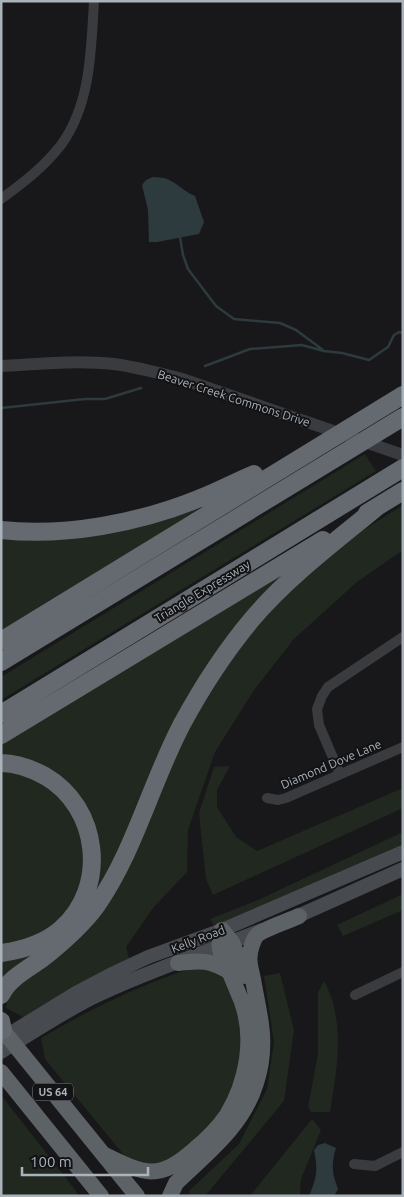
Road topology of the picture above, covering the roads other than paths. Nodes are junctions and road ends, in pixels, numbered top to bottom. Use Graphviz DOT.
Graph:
graph roads {
  1 [pos="94,1"];
  2 [pos="1,199"];
  3 [pos="1,366"];
  4 [pos="403,395"];
  5 [pos="403,417"];
  6 [pos="308,452"];
  7 [pos="403,455"];
  8 [pos="403,468"];
  9 [pos="403,491"];
  10 [pos="377,507"];
  11 [pos="1,530"];
  12 [pos="403,637"];
  13 [pos="1,640"];
  14 [pos="1,662"];
  15 [pos="1,714"];
  16 [pos="1,735"];
  17 [pos="403,747"];
  18 [pos="1,763"];
  19 [pos="340,774"];
  20 [pos="268,798"];
  21 [pos="403,852"];
  22 [pos="403,869"];
  23 [pos="299,916"];
  24 [pos="224,940"];
  25 [pos="1,953"];
  26 [pos="178,963"];
  27 [pos="230,972"];
  28 [pos="402,974"];
  29 [pos="355,994"];
  30 [pos="1,995"];
  31 [pos="255,996"];
  32 [pos="41,1021"];
  33 [pos="2,1030"];
  34 [pos="1,1052"];
  35 [pos="1,1072"];
  36 [pos="403,1152"];
  37 [pos="103,1154"];
  38 [pos="354,1164"];
  39 [pos="77,1166"];
  40 [pos="85,1196"];
  41 [pos="101,1196"];
  42 [pos="137,1196"];
  43 [pos="170,1196"];
  1 -- 2 [label="street"];
  3 -- 7 [label="street, Beaver Creek Commons Drive"];
  4 -- 6 [label="highway"];
  5 -- 14 [label="highway"];
  6 -- 11 [label="highway"];
  6 -- 13 [label="highway"];
  8 -- 15 [label="highway, Triangle Expressway"];
  9 -- 10 [label="highway"];
  10 -- 16 [label="highway"];
  10 -- 30 [label="highway"];
  12 -- 19 [label="street"];
  17 -- 19 [label="street, Diamond Dove Lane"];
  18 -- 25 [label="highway"];
  19 -- 20 [label="street, Diamond Dove Lane"];
  21 -- 24 [label="main road, Kelly Road"];
  22 -- 23 [label="main road, Kelly Road"];
  23 -- 24 [label="main road, Kelly Road"];
  23 -- 31 [label="highway"];
  24 -- 26 [label="main road, Kelly Road"];
  24 -- 27 [label="highway"];
  24 -- 31 [label="highway"];
  24 -- 32 [label="main road, Kelly Road"];
  26 -- 27 [label="highway"];
  26 -- 32 [label="main road, Kelly Road"];
  27 -- 37 [label="highway"];
  28 -- 29 [label="street"];
  31 -- 43 [label="highway"];
  32 -- 33 [label="main road, Kelly Road"];
  32 -- 34 [label="main road, Kelly Road"];
  33 -- 37 [label="highway, US 64"];
  35 -- 39 [label="highway, US 64"];
  36 -- 38 [label="street"];
  37 -- 42 [label="highway, US 64"];
  39 -- 40 [label="highway"];
  39 -- 41 [label="highway, US 64"];
}
